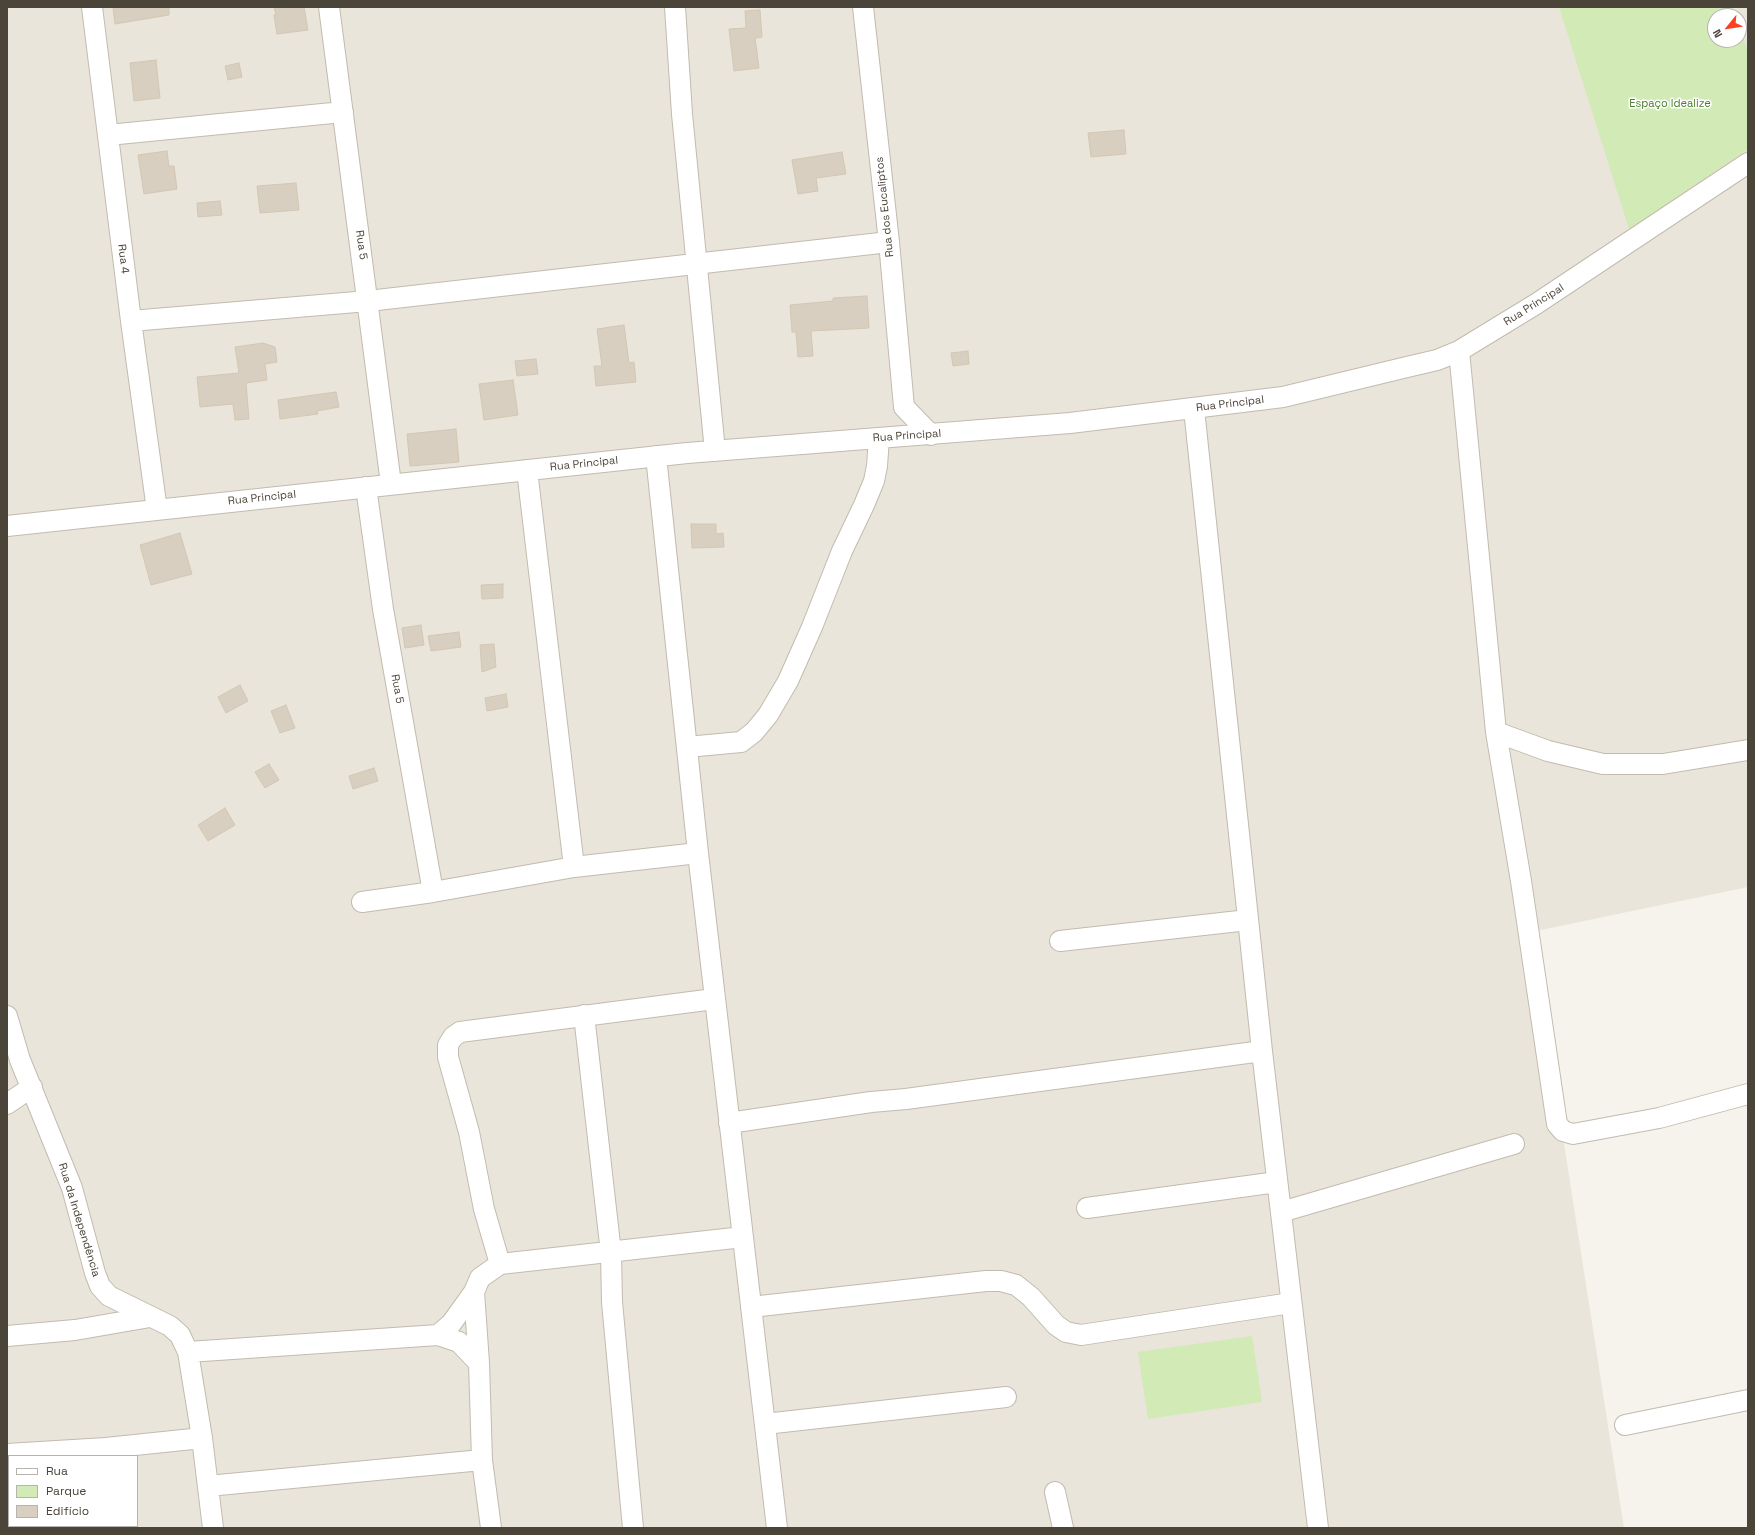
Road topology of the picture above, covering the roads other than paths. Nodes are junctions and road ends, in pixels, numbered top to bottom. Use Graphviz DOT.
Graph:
graph roads {
  1 [pos="92,7"];
  2 [pos="329,7"];
  3 [pos="675,7"];
  4 [pos="864,7"];
  5 [pos="343,112"];
  6 [pos="108,135"];
  7 [pos="1748,163"];
  8 [pos="889,242"];
  9 [pos="698,264"];
  10 [pos="368,301"];
  11 [pos="131,321"];
  12 [pos="1459,351"];
  13 [pos="904,407"];
  14 [pos="1194,409"];
  15 [pos="930,435"];
  16 [pos="885,438"];
  17 [pos="715,451"];
  18 [pos="656,456"];
  19 [pos="527,470"];
  20 [pos="391,484"];
  21 [pos="366,487"];
  22 [pos="157,510"];
  23 [pos="7,526"];
  24 [pos="1496,732"];
  25 [pos="687,747"];
  26 [pos="1748,750"];
  27 [pos="698,853"];
  28 [pos="574,867"];
  29 [pos="433,892"];
  30 [pos="362,902"];
  31 [pos="1248,920"];
  32 [pos="1060,941"];
  33 [pos="714,999"];
  34 [pos="584,1015"];
  35 [pos="7,1016"];
  36 [pos="1262,1051"];
  37 [pos="32,1087"];
  38 [pos="1748,1094"];
  39 [pos="7,1104"];
  40 [pos="729,1123"];
  41 [pos="1514,1144"];
  42 [pos="1277,1182"];
  43 [pos="1087,1208"];
  44 [pos="1281,1212"];
  45 [pos="743,1238"];
  46 [pos="611,1253"];
  47 [pos="500,1264"];
  48 [pos="474,1292"];
  49 [pos="1292,1303"];
  50 [pos="751,1307"];
  51 [pos="150,1317"];
  52 [pos="7,1336"];
  53 [pos="438,1336"];
  54 [pos="188,1352"];
  55 [pos="479,1363"];
  56 [pos="1006,1397"];
  57 [pos="1748,1400"];
  58 [pos="765,1424"];
  59 [pos="1625,1425"];
  60 [pos="202,1438"];
  61 [pos="7,1454"];
  62 [pos="482,1460"];
  63 [pos="208,1486"];
  64 [pos="1055,1492"];
  65 [pos="213,1528"];
  66 [pos="492,1528"];
  67 [pos="633,1528"];
  68 [pos="777,1528"];
  69 [pos="1063,1528"];
  70 [pos="1318,1528"];
  1 -- 6 [label="street, Rua 4"];
  2 -- 5 [label="street, Rua 5"];
  3 -- 9 [label="street"];
  4 -- 8 [label="street, Rua dos Eucaliptos"];
  5 -- 6 [label="street"];
  5 -- 10 [label="street, Rua 5"];
  6 -- 11 [label="street, Rua 4"];
  7 -- 12 [label="street, Rua Principal"];
  8 -- 9 [label="street"];
  8 -- 13 [label="street, Rua dos Eucaliptos"];
  9 -- 10 [label="street"];
  9 -- 17 [label="street"];
  10 -- 11 [label="street"];
  10 -- 20 [label="street, Rua 5"];
  11 -- 22 [label="street, Rua 4"];
  12 -- 14 [label="street, Rua Principal"];
  12 -- 24 [label="street"];
  13 -- 15 [label="street"];
  13 -- 16 [label="street"];
  14 -- 15 [label="street, Rua Principal"];
  14 -- 31 [label="street"];
  15 -- 16 [label="street, Rua Principal"];
  16 -- 17 [label="street, Rua Principal"];
  16 -- 25 [label="street"];
  17 -- 18 [label="street, Rua Principal"];
  18 -- 19 [label="street, Rua Principal"];
  18 -- 25 [label="street"];
  19 -- 20 [label="street, Rua Principal"];
  19 -- 28 [label="street"];
  20 -- 21 [label="street, Rua Principal"];
  21 -- 22 [label="street, Rua Principal"];
  21 -- 29 [label="street, Rua 5"];
  22 -- 23 [label="street, Rua Principal"];
  24 -- 26 [label="street"];
  24 -- 38 [label="street"];
  25 -- 27 [label="street"];
  27 -- 28 [label="street"];
  27 -- 33 [label="street"];
  28 -- 29 [label="street"];
  29 -- 30 [label="street"];
  31 -- 32 [label="street"];
  31 -- 36 [label="street"];
  33 -- 34 [label="street"];
  33 -- 40 [label="street"];
  34 -- 46 [label="street"];
  34 -- 47 [label="street"];
  35 -- 37 [label="street, Rua da Independência"];
  36 -- 40 [label="street"];
  36 -- 42 [label="street"];
  37 -- 39 [label="street"];
  37 -- 51 [label="street, Rua da Independência"];
  40 -- 45 [label="street"];
  41 -- 44 [label="street"];
  42 -- 43 [label="street"];
  42 -- 44 [label="street"];
  44 -- 49 [label="street"];
  45 -- 46 [label="street"];
  45 -- 50 [label="street"];
  46 -- 47 [label="street"];
  46 -- 67 [label="street"];
  47 -- 48 [label="street"];
  48 -- 53 [label="street"];
  48 -- 55 [label="street"];
  49 -- 50 [label="street"];
  49 -- 70 [label="street"];
  50 -- 58 [label="street"];
  51 -- 52 [label="street"];
  51 -- 54 [label="street, Rua da Independência"];
  53 -- 54 [label="street"];
  53 -- 55 [label="street"];
  54 -- 60 [label="street, Rua da Independência"];
  55 -- 62 [label="street"];
  56 -- 58 [label="street"];
  57 -- 59 [label="street"];
  58 -- 68 [label="street"];
  60 -- 61 [label="street"];
  60 -- 63 [label="street, Rua da Independência"];
  62 -- 63 [label="street"];
  62 -- 66 [label="street"];
  63 -- 65 [label="street, Rua da Independência"];
  64 -- 69 [label="street"];
}
